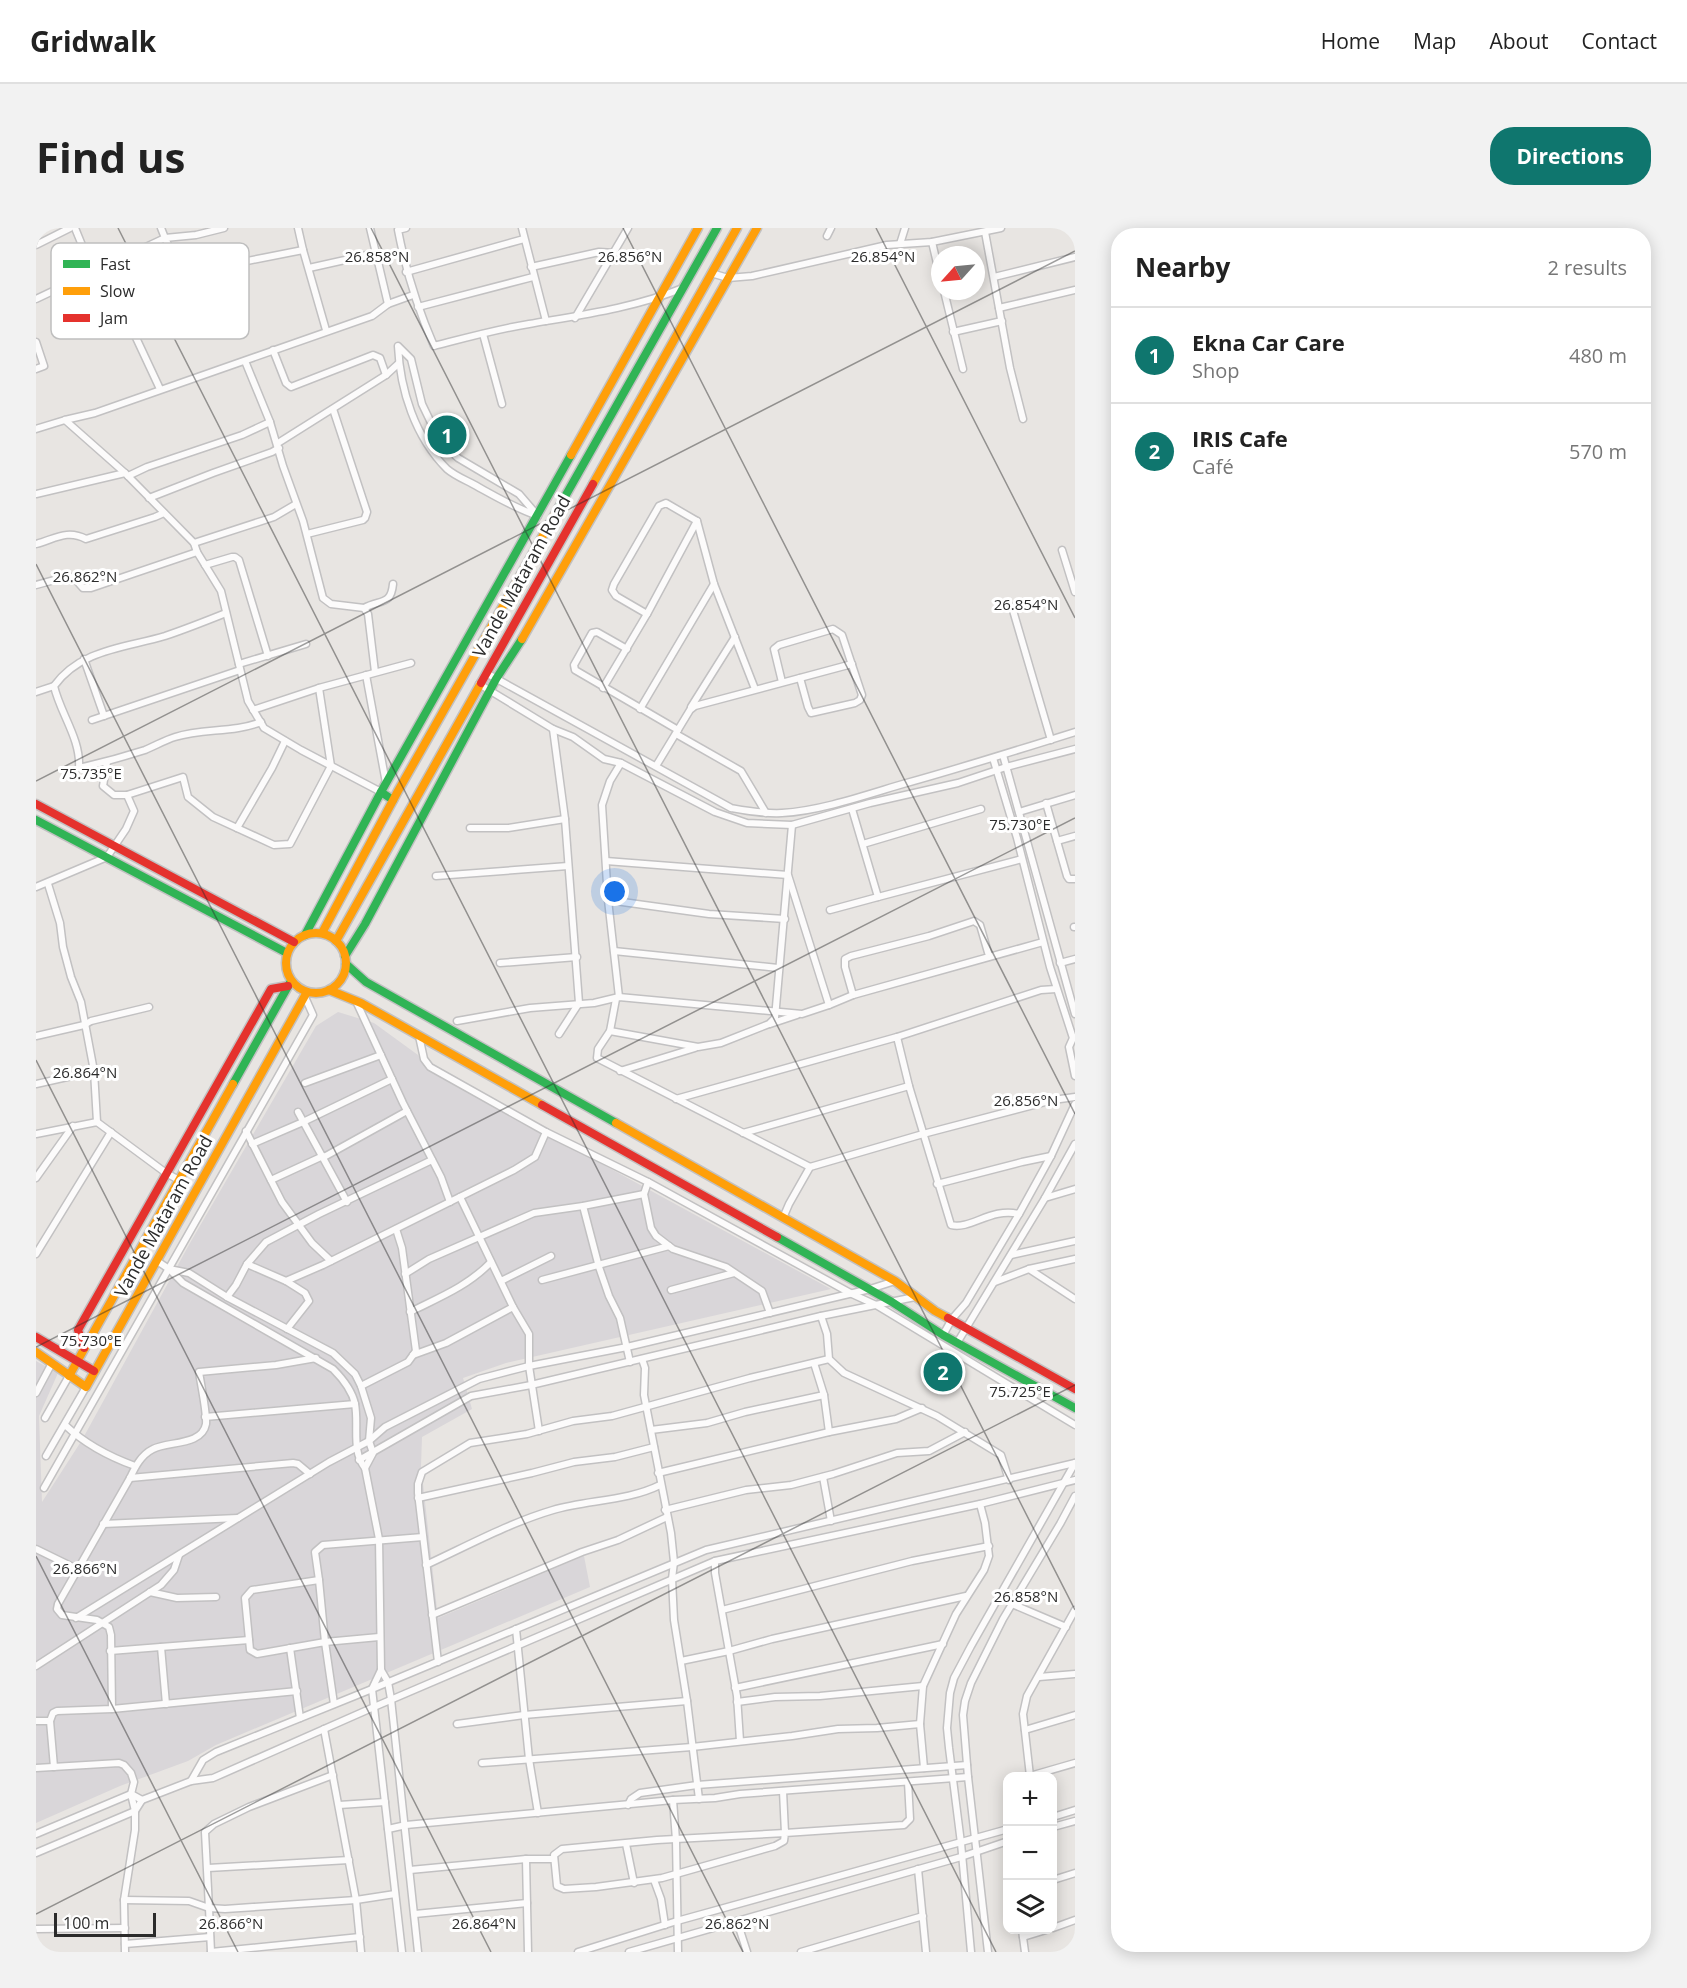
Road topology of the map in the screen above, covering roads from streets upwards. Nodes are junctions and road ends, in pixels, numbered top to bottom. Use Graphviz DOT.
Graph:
graph roads {
  1 [pos="72,228"];
  2 [pos="162,228"];
  3 [pos="224,228"];
  4 [pos="298,228"];
  5 [pos="370,228"];
  6 [pos="406,228"];
  7 [pos="522,228"];
  8 [pos="628,228"];
  9 [pos="698,228"];
  10 [pos="717,228"];
  11 [pos="737,228"];
  12 [pos="757,228"];
  13 [pos="831,228"];
  14 [pos="905,228"];
  15 [pos="1001,228"];
  16 [pos="398,229"];
  17 [pos="985,232"];
  18 [pos="828,236"];
  19 [pos="165,238"];
  20 [pos="524,239"];
  21 [pos="932,242"];
  22 [pos="79,243"];
  23 [pos="154,243"];
  24 [pos="167,243"];
  25 [pos="900,244"];
  26 [pos="36,245"];
  27 [pos="933,246"];
  28 [pos="303,250"];
  29 [pos="376,253"];
  30 [pos="615,253"];
  31 [pos="1075,257"];
  32 [pos="249,261"];
  33 [pos="531,267"];
  34 [pos="309,268"];
  35 [pos="406,272"];
  36 [pos="711,273"];
  37 [pos="533,277"];
  38 [pos="994,277"];
  39 [pos="728,278"];
  40 [pos="684,288"];
  41 [pos="1075,290"];
  42 [pos="51,292"];
  43 [pos="413,295"];
  44 [pos="658,298"];
  45 [pos="36,299"];
  46 [pos="946,300"];
  47 [pos="388,304"];
  48 [pos="418,307"];
  49 [pos="999,308"];
  50 [pos="575,318"];
  51 [pos="546,321"];
  52 [pos="1002,321"];
  53 [pos="326,330"];
  54 [pos="953,332"];
  55 [pos="483,334"];
  56 [pos="137,339"];
  57 [pos="36,342"];
  58 [pos="273,350"];
  59 [pos="245,361"];
  60 [pos="399,364"];
  61 [pos="36,369"];
  62 [pos="963,369"];
  63 [pos="386,375"];
  64 [pos="160,389"];
  65 [pos="502,404"];
  66 [pos="333,409"];
  67 [pos="64,420"];
  68 [pos="1023,420"];
  69 [pos="270,422"];
  70 [pos="36,429"];
  71 [pos="278,445"];
  72 [pos="127,475"];
  73 [pos="36,494"];
  74 [pos="149,498"];
  75 [pos="296,504"];
  76 [pos="164,513"];
  77 [pos="538,516"];
  78 [pos="698,521"];
  79 [pos="307,534"];
  80 [pos="194,543"];
  81 [pos="36,544"];
  82 [pos="1062,550"];
  83 [pos="197,552"];
  84 [pos="205,565"];
  85 [pos="393,584"];
  86 [pos="714,584"];
  87 [pos="36,585"];
  88 [pos="1075,592"];
  89 [pos="1012,607"];
  90 [pos="364,608"];
  91 [pos="226,613"];
  92 [pos="647,614"];
  93 [pos="735,636"];
  94 [pos="306,644"];
  95 [pos="627,649"];
  96 [pos="268,656"];
  97 [pos="84,659"];
  98 [pos="411,663"];
  99 [pos="852,664"];
  100 [pos="240,667"];
  101 [pos="375,672"];
  102 [pos="486,673"];
  103 [pos="366,675"];
  104 [pos="800,678"];
  105 [pos="496,679"];
  106 [pos="782,681"];
  107 [pos="479,684"];
  108 [pos="54,686"];
  109 [pos="319,688"];
  110 [pos="603,688"];
  111 [pos="755,688"];
  112 [pos="490,691"];
  113 [pos="36,692"];
  114 [pos="640,709"];
  115 [pos="253,710"];
  116 [pos="690,710"];
  117 [pos="104,716"];
  118 [pos="92,720"];
  119 [pos="261,722"];
  120 [pos="553,729"];
  121 [pos="677,732"];
  122 [pos="1075,732"];
  123 [pos="1050,740"];
  124 [pos="285,741"];
  125 [pos="1075,749"];
  126 [pos="1003,755"];
  127 [pos="993,758"];
  128 [pos="107,762"];
  129 [pos="621,763"];
  130 [pos="331,766"];
  131 [pos="657,766"];
  132 [pos="1006,767"];
  133 [pos="996,771"];
  134 [pos="386,783"];
  135 [pos="381,792"];
  136 [pos="127,795"];
  137 [pos="1075,795"];
  138 [pos="393,800"];
  139 [pos="1046,803"];
  140 [pos="36,804"];
  141 [pos="852,809"];
  142 [pos="981,809"];
  143 [pos="1019,812"];
  144 [pos="766,813"];
  145 [pos="565,819"];
  146 [pos="36,820"];
  147 [pos="792,825"];
  148 [pos="237,828"];
  149 [pos="470,828"];
  150 [pos="1075,836"];
  151 [pos="1057,842"];
  152 [pos="862,844"];
  153 [pos="115,845"];
  154 [pos="107,857"];
  155 [pos="1022,859"];
  156 [pos="606,861"];
  157 [pos="568,866"];
  158 [pos="788,875"];
  159 [pos="436,876"];
  160 [pos="1075,879"];
  161 [pos="48,884"];
  162 [pos="36,887"];
  163 [pos="878,897"];
  164 [pos="608,900"];
  165 [pos="830,910"];
  166 [pos="785,919"];
  167 [pos="322,933"];
  168 [pos="305,934"];
  169 [pos="336,941"];
  170 [pos="294,942"];
  171 [pos="1043,942"];
  172 [pos="614,951"];
  173 [pos="287,953"];
  174 [pos="989,956"];
  175 [pos="576,957"];
  176 [pos="1075,959"];
  177 [pos="345,960"];
  178 [pos="500,963"];
  179 [pos="1060,963"];
  180 [pos="778,968"];
  181 [pos="290,984"];
  182 [pos="1056,989"];
  183 [pos="329,990"];
  184 [pos="306,995"];
  185 [pos="853,995"];
  186 [pos="618,998"];
  187 [pos="356,1001"];
  188 [pos="579,1003"];
  189 [pos="829,1005"];
  190 [pos="149,1007"];
  191 [pos="776,1011"];
  192 [pos="802,1014"];
  193 [pos="1075,1014"];
  194 [pos="457,1021"];
  195 [pos="769,1024"];
  196 [pos="84,1025"];
  197 [pos="610,1031"];
  198 [pos="560,1034"];
  199 [pos="36,1036"];
  200 [pos="418,1036"];
  201 [pos="897,1037"];
  202 [pos="1073,1037"];
  203 [pos="698,1047"];
  204 [pos="381,1055"];
  205 [pos="94,1071"];
  206 [pos="620,1071"];
  207 [pos="1075,1076"];
  208 [pos="392,1078"];
  209 [pos="305,1083"];
  210 [pos="36,1084"];
  211 [pos="909,1086"];
  212 [pos="1075,1097"];
  213 [pos="676,1099"];
  214 [pos="1075,1104"];
  215 [pos="407,1111"];
  216 [pos="298,1112"];
  217 [pos="97,1122"];
  218 [pos="303,1122"];
  219 [pos="73,1126"];
  220 [pos="246,1131"];
  221 [pos="111,1132"];
  222 [pos="546,1132"];
  223 [pos="743,1133"];
  224 [pos="36,1134"];
  225 [pos="923,1134"];
  226 [pos="252,1144"];
  227 [pos="1075,1144"];
  228 [pos="323,1156"];
  229 [pos="1051,1156"];
  230 [pos="432,1160"];
  231 [pos="810,1167"];
  232 [pos="166,1173"];
  233 [pos="36,1177"];
  234 [pos="179,1180"];
  235 [pos="271,1180"];
  236 [pos="648,1182"];
  237 [pos="937,1184"];
  238 [pos="1075,1189"];
  239 [pos="644,1194"];
  240 [pos="460,1197"];
  241 [pos="1046,1198"];
  242 [pos="347,1202"];
  243 [pos="450,1202"];
  244 [pos="583,1206"];
  245 [pos="1019,1214"];
  246 [pos="783,1218"];
  247 [pos="299,1224"];
  248 [pos="396,1229"];
  249 [pos="480,1237"];
  250 [pos="1075,1241"];
  251 [pos="669,1246"];
  252 [pos="36,1254"];
  253 [pos="1011,1255"];
  254 [pos="551,1256"];
  255 [pos="1075,1259"];
  256 [pos="157,1261"];
  257 [pos="330,1261"];
  258 [pos="491,1262"];
  259 [pos="247,1264"];
  260 [pos="599,1264"];
  261 [pos="169,1269"];
  262 [pos="1029,1269"];
  263 [pos="734,1273"];
  264 [pos="405,1274"];
  265 [pos="542,1280"];
  266 [pos="286,1281"];
  267 [pos="501,1281"];
  268 [pos="895,1281"];
  269 [pos="994,1282"];
  270 [pos="671,1290"];
  271 [pos="870,1290"];
  272 [pos="852,1294"];
  273 [pos="227,1297"];
  274 [pos="915,1297"];
  275 [pos="1075,1299"];
  276 [pos="892,1302"];
  277 [pos="876,1305"];
  278 [pos="513,1307"];
  279 [pos="410,1312"];
  280 [pos="770,1313"];
  281 [pos="821,1316"];
  282 [pos="952,1319"];
  283 [pos="966,1328"];
  284 [pos="287,1329"];
  285 [pos="943,1335"];
  286 [pos="36,1337"];
  287 [pos="957,1343"];
  288 [pos="627,1347"];
  289 [pos="84,1348"];
  290 [pos="36,1352"];
  291 [pos="413,1355"];
  292 [pos="316,1358"];
  293 [pos="642,1359"];
  294 [pos="829,1359"];
  295 [pos="78,1360"];
  296 [pos="630,1362"];
  297 [pos="52,1363"];
  298 [pos="814,1363"];
  299 [pos="529,1366"];
  300 [pos="94,1371"];
  301 [pos="69,1376"];
  302 [pos="531,1385"];
  303 [pos="361,1386"];
  304 [pos="86,1387"];
  305 [pos="1075,1389"];
  306 [pos="36,1393"];
  307 [pos="824,1395"];
  308 [pos="355,1404"];
  309 [pos="646,1406"];
  310 [pos="922,1408"];
  311 [pos="1075,1408"];
  312 [pos="205,1417"];
  313 [pos="45,1418"];
  314 [pos="65,1425"];
  315 [pos="1075,1425"];
  316 [pos="651,1430"];
  317 [pos="539,1431"];
  318 [pos="829,1432"];
  319 [pos="965,1432"];
  320 [pos="74,1434"];
  321 [pos="369,1441"];
  322 [pos="357,1447"];
  323 [pos="654,1447"];
  324 [pos="373,1453"];
  325 [pos="46,1456"];
  326 [pos="359,1460"];
  327 [pos="1075,1463"];
  328 [pos="135,1466"];
  329 [pos="365,1468"];
  330 [pos="658,1473"];
  331 [pos="310,1474"];
  332 [pos="823,1477"];
  333 [pos="130,1478"];
  334 [pos="1009,1480"];
  335 [pos="1075,1480"];
  336 [pos="1065,1482"];
  337 [pos="660,1485"];
  338 [pos="44,1488"];
  339 [pos="1075,1496"];
  340 [pos="418,1498"];
  341 [pos="980,1504"];
  342 [pos="666,1513"];
  343 [pos="239,1518"];
  344 [pos="831,1521"];
  345 [pos="103,1524"];
  346 [pos="423,1537"];
  347 [pos="379,1539"];
  348 [pos="989,1546"];
  349 [pos="36,1549"];
  350 [pos="180,1554"];
  351 [pos="715,1561"];
  352 [pos="674,1562"];
  353 [pos="426,1565"];
  354 [pos="78,1569"];
  355 [pos="672,1579"];
  356 [pos="319,1580"];
  357 [pos="150,1592"];
  358 [pos="966,1596"];
  359 [pos="216,1597"];
  360 [pos="1012,1604"];
  361 [pos="722,1610"];
  362 [pos="1075,1610"];
  363 [pos="432,1615"];
  364 [pos="76,1617"];
  365 [pos="103,1622"];
  366 [pos="1066,1627"];
  367 [pos="516,1629"];
  368 [pos="379,1637"];
  369 [pos="249,1640"];
  370 [pos="325,1642"];
  371 [pos="943,1644"];
  372 [pos="517,1646"];
  373 [pos="161,1647"];
  374 [pos="291,1648"];
  375 [pos="110,1651"];
  376 [pos="729,1651"];
  377 [pos="681,1661"];
  378 [pos="438,1662"];
  379 [pos="36,1666"];
  380 [pos="381,1670"];
  381 [pos="1075,1674"];
  382 [pos="1039,1677"];
  383 [pos="388,1682"];
  384 [pos="923,1686"];
  385 [pos="735,1688"];
  386 [pos="372,1689"];
  387 [pos="297,1691"];
  388 [pos="391,1699"];
  389 [pos="687,1701"];
  390 [pos="737,1702"];
  391 [pos="166,1704"];
  392 [pos="334,1704"];
  393 [pos="374,1707"];
  394 [pos="112,1709"];
  395 [pos="525,1715"];
  396 [pos="1075,1715"];
  397 [pos="300,1718"];
  398 [pos="36,1721"];
  399 [pos="50,1722"];
  400 [pos="457,1724"];
  401 [pos="920,1724"];
  402 [pos="324,1729"];
  403 [pos="1025,1730"];
  404 [pos="740,1742"];
  405 [pos="692,1747"];
  406 [pos="530,1759"];
  407 [pos="482,1762"];
  408 [pos="1075,1763"];
  409 [pos="951,1766"];
  410 [pos="967,1766"];
  411 [pos="54,1767"];
  412 [pos="36,1768"];
  413 [pos="924,1768"];
  414 [pos="1030,1772"];
  415 [pos="1044,1772"];
  416 [pos="333,1775"];
  417 [pos="968,1777"];
  418 [pos="952,1778"];
  419 [pos="191,1781"];
  420 [pos="908,1782"];
  421 [pos="697,1785"];
  422 [pos="783,1791"];
  423 [pos="130,1794"];
  424 [pos="699,1799"];
  425 [pos="142,1800"];
  426 [pos="673,1800"];
  427 [pos="385,1802"];
  428 [pos="339,1804"];
  429 [pos="628,1805"];
  430 [pos="1075,1810"];
  431 [pos="135,1811"];
  432 [pos="538,1813"];
  433 [pos="1057,1816"];
  434 [pos="1075,1821"];
  435 [pos="406,1826"];
  436 [pos="1057,1826"];
  437 [pos="388,1829"];
  438 [pos="1003,1830"];
  439 [pos="36,1833"];
  440 [pos="785,1833"];
  441 [pos="974,1838"];
  442 [pos="676,1840"];
  443 [pos="961,1843"];
  444 [pos="1003,1843"];
  445 [pos="626,1844"];
  446 [pos="977,1852"];
  447 [pos="36,1853"];
  448 [pos="961,1857"];
  449 [pos="526,1859"];
  450 [pos="554,1859"];
  451 [pos="349,1860"];
  452 [pos="208,1868"];
  453 [pos="918,1869"];
  454 [pos="410,1870"];
  455 [pos="1075,1873"];
  456 [pos="675,1874"];
  457 [pos="1057,1879"];
  458 [pos="654,1880"];
  459 [pos="634,1883"];
  460 [pos="395,1894"];
  461 [pos="124,1900"];
  462 [pos="356,1900"];
  463 [pos="527,1903"];
  464 [pos="209,1908"];
  465 [pos="415,1914"];
  466 [pos="923,1916"];
  467 [pos="1075,1920"];
  468 [pos="677,1921"];
  469 [pos="737,1921"];
  470 [pos="665,1925"];
  471 [pos="1057,1927"];
  472 [pos="124,1928"];
  473 [pos="36,1929"];
  474 [pos="1023,1934"];
  475 [pos="210,1937"];
  476 [pos="360,1937"];
  477 [pos="677,1939"];
  478 [pos="125,1944"];
  479 [pos="290,1944"];
  480 [pos="125,1952"];
  481 [pos="211,1952"];
  482 [pos="291,1952"];
  483 [pos="361,1952"];
  484 [pos="402,1952"];
  485 [pos="418,1952"];
  486 [pos="528,1952"];
  487 [pos="578,1952"];
  488 [pos="629,1952"];
  489 [pos="678,1952"];
  490 [pos="747,1952"];
  491 [pos="801,1952"];
  492 [pos="926,1952"];
  493 [pos="971,1952"];
  494 [pos="988,1952"];
  495 [pos="1025,1952"];
  1 -- 22 [label="street"];
  1 -- 26 [label="street"];
  2 -- 19 [label="street"];
  3 -- 19 [label="street"];
  4 -- 28 [label="street"];
  5 -- 29 [label="street"];
  6 -- 16 [label="street"];
  7 -- 20 [label="street"];
  8 -- 30 [label="street"];
  9 -- 44 [label="street"];
  10 -- 40 [label="street, Vande Mataram Road"];
  11 -- 36 [label="street, Vande Mataram Road"];
  12 -- 39 [label="street"];
  13 -- 18 [label="street"];
  14 -- 25 [label="street"];
  15 -- 17 [label="street"];
  16 -- 35 [label="street"];
  17 -- 21 [label="street"];
  17 -- 38 [label="street"];
  19 -- 23 [label="street"];
  19 -- 24 [label="street"];
  20 -- 33 [label="street"];
  20 -- 35 [label="street"];
  21 -- 25 [label="street"];
  21 -- 27 [label="street"];
  25 -- 39 [label="street"];
  28 -- 32 [label="street"];
  28 -- 34 [label="street"];
  29 -- 34 [label="street"];
  29 -- 47 [label="street"];
  30 -- 33 [label="street"];
  30 -- 50 [label="street"];
  31 -- 38 [label="street"];
  33 -- 37 [label="street"];
  34 -- 53 [label="street"];
  35 -- 43 [label="street"];
  36 -- 39 [label="street"];
  36 -- 102 [label="street, Vande Mataram Road"];
  37 -- 48 [label="street"];
  37 -- 51 [label="street"];
  38 -- 49 [label="street"];
  39 -- 105 [label="street"];
  40 -- 44 [label="street"];
  40 -- 138 [label="street, Vande Mataram Road"];
  41 -- 49 [label="street"];
  42 -- 45 [label="street"];
  43 -- 47 [label="street"];
  43 -- 48 [label="street"];
  44 -- 50 [label="street"];
  44 -- 77 [label="street"];
  46 -- 54 [label="street"];
  47 -- 53 [label="street"];
  48 -- 55 [label="street"];
  49 -- 52 [label="street"];
  50 -- 51 [label="street"];
  51 -- 55 [label="street"];
  52 -- 54 [label="street"];
  52 -- 68 [label="street"];
  53 -- 58 [label="street"];
  54 -- 62 [label="street"];
  55 -- 65 [label="street"];
  56 -- 64 [label="street"];
  57 -- 61 [label="street"];
  58 -- 59 [label="street"];
  58 -- 63 [label="street"];
  59 -- 64 [label="street"];
  59 -- 69 [label="street"];
  60 -- 63 [label="street"];
  60 -- 77 [label="street"];
  60 -- 77 [label="street"];
  63 -- 66 [label="street"];
  64 -- 67 [label="street"];
  66 -- 71 [label="street"];
  66 -- 79 [label="street"];
  67 -- 70 [label="street"];
  67 -- 72 [label="street"];
  69 -- 71 [label="street"];
  69 -- 72 [label="street"];
  71 -- 74 [label="street"];
  71 -- 75 [label="street"];
  72 -- 73 [label="street"];
  72 -- 74 [label="street"];
  74 -- 76 [label="street"];
  75 -- 79 [label="street"];
  75 -- 80 [label="street"];
  76 -- 80 [label="street"];
  76 -- 81 [label="street"];
  77 -- 134 [label="street"];
  78 -- 86 [label="street"];
  78 -- 92 [label="street"];
  78 -- 92 [label="street"];
  79 -- 90 [label="street"];
  80 -- 83 [label="street"];
  82 -- 88 [label="street"];
  83 -- 84 [label="street"];
  83 -- 87 [label="street"];
  84 -- 91 [label="street"];
  84 -- 96 [label="street"];
  85 -- 90 [label="street"];
  86 -- 93 [label="street"];
  86 -- 114 [label="street"];
  89 -- 123 [label="street"];
  90 -- 101 [label="street"];
  91 -- 97 [label="street"];
  91 -- 100 [label="street"];
  92 -- 95 [label="street"];
  93 -- 111 [label="street"];
  93 -- 116 [label="street"];
  94 -- 96 [label="street"];
  95 -- 110 [label="street"];
  95 -- 110 [label="street"];
  96 -- 100 [label="street"];
  97 -- 108 [label="street"];
  97 -- 117 [label="street"];
  98 -- 101 [label="street"];
  99 -- 104 [label="street"];
  99 -- 104 [label="street"];
  99 -- 106 [label="street"];
  100 -- 115 [label="street"];
  100 -- 117 [label="street"];
  101 -- 103 [label="street"];
  102 -- 105 [label="street"];
  102 -- 107 [label="street, Vande Mataram Road"];
  103 -- 109 [label="street"];
  103 -- 134 [label="street"];
  104 -- 106 [label="street"];
  105 -- 112 [label="street"];
  105 -- 131 [label="street"];
  106 -- 111 [label="street"];
  107 -- 112 [label="street"];
  107 -- 169 [label="street, Vande Mataram Road"];
  108 -- 113 [label="street"];
  108 -- 128 [label="street"];
  109 -- 115 [label="street"];
  109 -- 130 [label="street"];
  110 -- 114 [label="street"];
  111 -- 116 [label="street"];
  112 -- 120 [label="street"];
  112 -- 177 [label="street"];
  114 -- 121 [label="street"];
  115 -- 119 [label="street"];
  116 -- 121 [label="street"];
  117 -- 118 [label="street"];
  119 -- 124 [label="street"];
  119 -- 128 [label="street"];
  120 -- 129 [label="street"];
  120 -- 145 [label="street"];
  121 -- 131 [label="street"];
  121 -- 144 [label="street"];
  122 -- 123 [label="street"];
  123 -- 126 [label="street"];
  124 -- 130 [label="street"];
  124 -- 148 [label="street"];
  125 -- 132 [label="street"];
  126 -- 127 [label="street"];
  126 -- 132 [label="street"];
  127 -- 133 [label="street"];
  127 -- 144 [label="street"];
  128 -- 136 [label="street"];
  129 -- 147 [label="street"];
  129 -- 156 [label="street"];
  130 -- 135 [label="street"];
  130 -- 148 [label="street"];
  131 -- 144 [label="street"];
  132 -- 133 [label="street"];
  132 -- 143 [label="street"];
  133 -- 141 [label="street"];
  133 -- 155 [label="street"];
  134 -- 135 [label="street"];
  135 -- 138 [label="street"];
  135 -- 168 [label="street"];
  136 -- 148 [label="street"];
  136 -- 153 [label="street"];
  137 -- 139 [label="street"];
  138 -- 167 [label="street, Vande Mataram Road"];
  139 -- 143 [label="street"];
  139 -- 151 [label="street"];
  140 -- 153 [label="street"];
  141 -- 147 [label="street"];
  141 -- 152 [label="street"];
  142 -- 152 [label="street"];
  143 -- 179 [label="street"];
  145 -- 149 [label="street"];
  145 -- 157 [label="street"];
  146 -- 154 [label="street"];
  147 -- 158 [label="street"];
  150 -- 151 [label="street"];
  151 -- 160 [label="street"];
  152 -- 163 [label="street"];
  153 -- 154 [label="street"];
  153 -- 170 [label="street"];
  154 -- 161 [label="street"];
  154 -- 173 [label="street"];
  155 -- 163 [label="street"];
  155 -- 171 [label="street"];
  156 -- 158 [label="street"];
  156 -- 164 [label="street"];
  157 -- 159 [label="street"];
  157 -- 175 [label="street"];
  158 -- 166 [label="street"];
  158 -- 189 [label="street"];
  161 -- 162 [label="street"];
  161 -- 196 [label="street"];
  163 -- 165 [label="street"];
  164 -- 166 [label="street"];
  164 -- 172 [label="street"];
  166 -- 180 [label="street"];
  167 -- 168 [label="street"];
  167 -- 169 [label="street"];
  168 -- 170 [label="street"];
  169 -- 177 [label="street"];
  170 -- 173 [label="street"];
  171 -- 174 [label="street"];
  171 -- 182 [label="street"];
  172 -- 180 [label="street"];
  172 -- 186 [label="street"];
  173 -- 181 [label="street"];
  174 -- 185 [label="street"];
  174 -- 185 [label="street"];
  175 -- 178 [label="street"];
  175 -- 188 [label="street"];
  176 -- 179 [label="street"];
  177 -- 183 [label="street"];
  177 -- 246 [label="street"];
  179 -- 193 [label="street"];
  180 -- 191 [label="street"];
  181 -- 184 [label="street"];
  181 -- 232 [label="street"];
  181 -- 234 [label="street, Vande Mataram Road"];
  182 -- 201 [label="street"];
  182 -- 202 [label="street"];
  183 -- 184 [label="street"];
  183 -- 187 [label="street"];
  184 -- 220 [label="street"];
  184 -- 256 [label="street, Vande Mataram Road"];
  185 -- 189 [label="street"];
  186 -- 188 [label="street"];
  186 -- 191 [label="street"];
  186 -- 197 [label="street"];
  187 -- 200 [label="street"];
  187 -- 204 [label="street"];
  188 -- 194 [label="street"];
  188 -- 198 [label="street"];
  189 -- 192 [label="street"];
  190 -- 196 [label="street"];
  191 -- 192 [label="street"];
  191 -- 195 [label="street"];
  192 -- 195 [label="street"];
  195 -- 203 [label="street"];
  196 -- 199 [label="street"];
  196 -- 205 [label="street"];
  197 -- 203 [label="street"];
  197 -- 206 [label="street"];
  200 -- 222 [label="street"];
  200 -- 271 [label="street"];
  201 -- 211 [label="street"];
  201 -- 213 [label="street"];
  202 -- 207 [label="street"];
  203 -- 206 [label="street"];
  204 -- 208 [label="street"];
  204 -- 209 [label="street"];
  205 -- 210 [label="street"];
  205 -- 217 [label="street"];
  206 -- 213 [label="street"];
  208 -- 215 [label="street"];
  208 -- 218 [label="street"];
  211 -- 223 [label="street"];
  211 -- 225 [label="street"];
  212 -- 225 [label="street"];
  213 -- 223 [label="street"];
  214 -- 229 [label="street"];
  215 -- 228 [label="street"];
  215 -- 230 [label="street"];
  216 -- 218 [label="street"];
  217 -- 219 [label="street"];
  217 -- 221 [label="street"];
  218 -- 226 [label="street"];
  218 -- 228 [label="street"];
  219 -- 224 [label="street"];
  219 -- 233 [label="street"];
  220 -- 226 [label="street"];
  220 -- 261 [label="street"];
  221 -- 232 [label="street"];
  221 -- 252 [label="street"];
  222 -- 236 [label="street"];
  222 -- 240 [label="street"];
  223 -- 231 [label="street"];
  225 -- 231 [label="street"];
  225 -- 237 [label="street"];
  226 -- 235 [label="street"];
  227 -- 241 [label="street"];
  228 -- 235 [label="street"];
  228 -- 242 [label="street"];
  229 -- 237 [label="street"];
  229 -- 245 [label="street"];
  230 -- 242 [label="street"];
  230 -- 243 [label="street"];
  231 -- 246 [label="street"];
  232 -- 234 [label="street"];
  232 -- 289 [label="street"];
  234 -- 289 [label="street, Vande Mataram Road"];
  235 -- 247 [label="street"];
  236 -- 239 [label="street"];
  236 -- 272 [label="street"];
  237 -- 245 [label="street"];
  238 -- 241 [label="street"];
  239 -- 244 [label="street"];
  239 -- 251 [label="street"];
  240 -- 243 [label="street"];
  240 -- 249 [label="street"];
  241 -- 253 [label="street"];
  242 -- 247 [label="street"];
  243 -- 248 [label="street"];
  244 -- 249 [label="street"];
  244 -- 260 [label="street"];
  245 -- 282 [label="street"];
  246 -- 268 [label="street"];
  247 -- 257 [label="street"];
  247 -- 259 [label="street"];
  248 -- 257 [label="street"];
  248 -- 264 [label="street"];
  249 -- 258 [label="street"];
  249 -- 264 [label="street"];
  250 -- 253 [label="street"];
  251 -- 260 [label="street"];
  251 -- 263 [label="street"];
  253 -- 269 [label="street"];
  254 -- 267 [label="street"];
  255 -- 262 [label="street"];
  256 -- 261 [label="street"];
  256 -- 300 [label="street, Vande Mataram Road"];
  257 -- 266 [label="street"];
  258 -- 267 [label="street"];
  258 -- 279 [label="street"];
  259 -- 266 [label="street"];
  259 -- 273 [label="street"];
  260 -- 265 [label="street"];
  260 -- 288 [label="street"];
  261 -- 273 [label="street"];
  261 -- 292 [label="street"];
  261 -- 320 [label="street"];
  262 -- 269 [label="street"];
  262 -- 275 [label="street"];
  263 -- 270 [label="street"];
  263 -- 280 [label="street"];
  264 -- 279 [label="street"];
  266 -- 284 [label="street"];
  267 -- 278 [label="street"];
  268 -- 271 [label="street"];
  268 -- 274 [label="street"];
  269 -- 283 [label="street"];
  271 -- 272 [label="street"];
  271 -- 276 [label="street"];
  272 -- 277 [label="street"];
  272 -- 280 [label="street"];
  273 -- 284 [label="street"];
  274 -- 276 [label="street"];
  274 -- 282 [label="street"];
  276 -- 277 [label="street"];
  276 -- 285 [label="street"];
  277 -- 281 [label="street"];
  277 -- 315 [label="street"];
  278 -- 291 [label="street"];
  278 -- 299 [label="street"];
  279 -- 291 [label="street"];
  280 -- 288 [label="street"];
  281 -- 293 [label="street"];
  281 -- 294 [label="street"];
  282 -- 283 [label="street"];
  282 -- 285 [label="street"];
  283 -- 287 [label="street"];
  283 -- 305 [label="street"];
  284 -- 303 [label="street"];
  285 -- 287 [label="street"];
  286 -- 295 [label="street"];
  287 -- 311 [label="street"];
  288 -- 296 [label="street"];
  288 -- 299 [label="street"];
  289 -- 295 [label="street, Vande Mataram Road"];
  290 -- 297 [label="street"];
  291 -- 303 [label="street"];
  292 -- 308 [label="street"];
  292 -- 312 [label="street"];
  293 -- 296 [label="street"];
  293 -- 309 [label="street"];
  294 -- 298 [label="street"];
  294 -- 310 [label="street"];
  295 -- 300 [label="street"];
  295 -- 301 [label="street, Vande Mataram Road"];
  296 -- 302 [label="street"];
  297 -- 301 [label="street"];
  297 -- 306 [label="street"];
  298 -- 307 [label="street"];
  298 -- 309 [label="street"];
  299 -- 302 [label="street"];
  299 -- 321 [label="street"];
  300 -- 304 [label="street, Vande Mataram Road"];
  301 -- 304 [label="street"];
  301 -- 313 [label="street, Vande Mataram Road"];
  302 -- 317 [label="street"];
  302 -- 324 [label="street"];
  303 -- 321 [label="street"];
  304 -- 314 [label="street, Vande Mataram Road"];
  307 -- 316 [label="street"];
  307 -- 318 [label="street"];
  308 -- 312 [label="street"];
  308 -- 322 [label="street"];
  309 -- 316 [label="street"];
  309 -- 317 [label="street"];
  310 -- 318 [label="street"];
  310 -- 319 [label="street"];
  312 -- 328 [label="street"];
  314 -- 320 [label="street"];
  314 -- 325 [label="street, Vande Mataram Road"];
  316 -- 323 [label="street"];
  317 -- 340 [label="street"];
  318 -- 330 [label="street"];
  319 -- 332 [label="street"];
  319 -- 334 [label="street"];
  320 -- 328 [label="street"];
  320 -- 338 [label="street"];
  321 -- 322 [label="street"];
  321 -- 324 [label="street"];
  322 -- 326 [label="street"];
  322 -- 331 [label="street"];
  323 -- 330 [label="street"];
  323 -- 340 [label="street"];
  324 -- 326 [label="street"];
  324 -- 329 [label="street"];
  326 -- 329 [label="street"];
  327 -- 334 [label="street"];
  327 -- 336 [label="street"];
  328 -- 333 [label="street"];
  329 -- 347 [label="street"];
  330 -- 337 [label="street"];
  331 -- 333 [label="street"];
  331 -- 343 [label="street"];
  332 -- 342 [label="street"];
  332 -- 344 [label="street"];
  333 -- 345 [label="street"];
  334 -- 344 [label="street"];
  335 -- 336 [label="street"];
  336 -- 341 [label="street"];
  336 -- 409 [label="street"];
  337 -- 342 [label="street"];
  337 -- 353 [label="street"];
  339 -- 360 [label="street"];
  340 -- 346 [label="street"];
  341 -- 348 [label="street"];
  341 -- 351 [label="street"];
  342 -- 352 [label="street"];
  342 -- 363 [label="street"];
  343 -- 345 [label="street"];
  343 -- 350 [label="street"];
  344 -- 352 [label="street"];
  345 -- 354 [label="street"];
  346 -- 347 [label="street"];
  346 -- 353 [label="street"];
  347 -- 356 [label="street"];
  347 -- 368 [label="street"];
  348 -- 358 [label="street"];
  348 -- 361 [label="street"];
  349 -- 354 [label="street"];
  350 -- 357 [label="street"];
  350 -- 364 [label="street"];
  351 -- 355 [label="street"];
  351 -- 361 [label="street"];
  352 -- 355 [label="street"];
  352 -- 367 [label="street"];
  353 -- 363 [label="street"];
  354 -- 364 [label="street"];
  355 -- 372 [label="street"];
  355 -- 377 [label="street"];
  356 -- 369 [label="street"];
  356 -- 370 [label="street"];
  357 -- 359 [label="street"];
  357 -- 365 [label="street"];
  358 -- 371 [label="street"];
  358 -- 376 [label="street"];
  360 -- 366 [label="street"];
  360 -- 410 [label="street"];
  361 -- 376 [label="street"];
  362 -- 366 [label="street"];
  363 -- 378 [label="street"];
  364 -- 365 [label="street"];
  365 -- 375 [label="street"];
  365 -- 379 [label="street"];
  366 -- 382 [label="street"];
  367 -- 372 [label="street"];
  367 -- 378 [label="street"];
  368 -- 370 [label="street"];
  368 -- 380 [label="street"];
  369 -- 373 [label="street"];
  369 -- 374 [label="street"];
  370 -- 374 [label="street"];
  370 -- 392 [label="street"];
  371 -- 384 [label="street"];
  371 -- 385 [label="street"];
  372 -- 388 [label="street"];
  372 -- 395 [label="street"];
  373 -- 375 [label="street"];
  373 -- 391 [label="street"];
  374 -- 387 [label="street"];
  375 -- 394 [label="street"];
  376 -- 377 [label="street"];
  376 -- 385 [label="street"];
  377 -- 389 [label="street"];
  378 -- 383 [label="street"];
  380 -- 383 [label="street"];
  380 -- 386 [label="street"];
  381 -- 382 [label="street"];
  382 -- 403 [label="street"];
  383 -- 386 [label="street"];
  383 -- 388 [label="street"];
  384 -- 390 [label="street"];
  384 -- 401 [label="street"];
  385 -- 390 [label="street"];
  386 -- 392 [label="street"];
  386 -- 393 [label="street"];
  387 -- 391 [label="street"];
  387 -- 397 [label="street"];
  388 -- 393 [label="street"];
  388 -- 435 [label="street"];
  389 -- 395 [label="street"];
  389 -- 405 [label="street"];
  390 -- 404 [label="street"];
  391 -- 394 [label="street"];
  392 -- 397 [label="street"];
  393 -- 402 [label="street"];
  393 -- 427 [label="street"];
  394 -- 399 [label="street"];
  395 -- 400 [label="street"];
  395 -- 406 [label="street"];
  396 -- 403 [label="street"];
  397 -- 419 [label="street"];
  398 -- 399 [label="street"];
  399 -- 411 [label="street"];
  401 -- 404 [label="street"];
  401 -- 413 [label="street"];
  402 -- 416 [label="street"];
  402 -- 419 [label="street"];
  403 -- 414 [label="street"];
  404 -- 405 [label="street"];
  405 -- 406 [label="street"];
  405 -- 421 [label="street"];
  406 -- 407 [label="street"];
  406 -- 432 [label="street"];
  408 -- 415 [label="street"];
  409 -- 410 [label="street"];
  409 -- 413 [label="street"];
  409 -- 418 [label="street"];
  410 -- 417 [label="street"];
  411 -- 412 [label="street"];
  411 -- 423 [label="street"];
  413 -- 421 [label="street"];
  416 -- 428 [label="street"];
  416 -- 452 [label="street"];
  417 -- 418 [label="street"];
  417 -- 441 [label="street"];
  418 -- 420 [label="street"];
  418 -- 443 [label="street"];
  419 -- 425 [label="street"];
  420 -- 422 [label="street"];
  420 -- 440 [label="street"];
  421 -- 424 [label="street"];
  421 -- 429 [label="street"];
  422 -- 424 [label="street"];
  422 -- 440 [label="street"];
  423 -- 425 [label="street"];
  423 -- 431 [label="street"];
  423 -- 439 [label="street"];
  424 -- 426 [label="street"];
  425 -- 431 [label="street"];
  426 -- 429 [label="street"];
  426 -- 442 [label="street"];
  427 -- 428 [label="street"];
  427 -- 437 [label="street"];
  428 -- 451 [label="street"];
  429 -- 432 [label="street"];
  430 -- 433 [label="street"];
  431 -- 447 [label="street"];
  431 -- 461 [label="street"];
  432 -- 435 [label="street"];
  434 -- 436 [label="street"];
  435 -- 437 [label="street"];
  435 -- 454 [label="street"];
  437 -- 460 [label="street"];
  438 -- 441 [label="street"];
  440 -- 442 [label="street"];
  440 -- 456 [label="street"];
  441 -- 443 [label="street"];
  441 -- 446 [label="street"];
  442 -- 445 [label="street"];
  442 -- 456 [label="street"];
  443 -- 448 [label="street"];
  443 -- 468 [label="street"];
  444 -- 446 [label="street"];
  445 -- 450 [label="street"];
  445 -- 459 [label="street"];
  446 -- 448 [label="street"];
  446 -- 494 [label="street"];
  448 -- 453 [label="street"];
  448 -- 493 [label="street"];
  449 -- 450 [label="street"];
  449 -- 454 [label="street"];
  449 -- 463 [label="street"];
  450 -- 459 [label="street"];
  451 -- 452 [label="street"];
  451 -- 462 [label="street"];
  452 -- 464 [label="street"];
  453 -- 466 [label="street"];
  453 -- 469 [label="street"];
  454 -- 465 [label="street"];
  455 -- 457 [label="street"];
  456 -- 458 [label="street"];
  456 -- 468 [label="street"];
  458 -- 459 [label="street"];
  458 -- 470 [label="street"];
  460 -- 462 [label="street"];
  460 -- 484 [label="street"];
  461 -- 464 [label="street"];
  461 -- 472 [label="street"];
  462 -- 464 [label="street"];
  462 -- 476 [label="street"];
  463 -- 465 [label="street"];
  463 -- 486 [label="street"];
  464 -- 475 [label="street"];
  465 -- 485 [label="street"];
  466 -- 491 [label="street"];
  466 -- 492 [label="street"];
  467 -- 471 [label="street"];
  468 -- 470 [label="street"];
  468 -- 477 [label="street"];
  469 -- 477 [label="street"];
  469 -- 490 [label="street"];
  470 -- 487 [label="street"];
  472 -- 473 [label="street"];
  472 -- 478 [label="street"];
  474 -- 495 [label="street"];
  475 -- 478 [label="street"];
  475 -- 481 [label="street"];
  476 -- 479 [label="street"];
  476 -- 483 [label="street"];
  477 -- 488 [label="street"];
  477 -- 489 [label="street"];
  478 -- 480 [label="street"];
  479 -- 481 [label="street"];
  479 -- 482 [label="street"];
}
